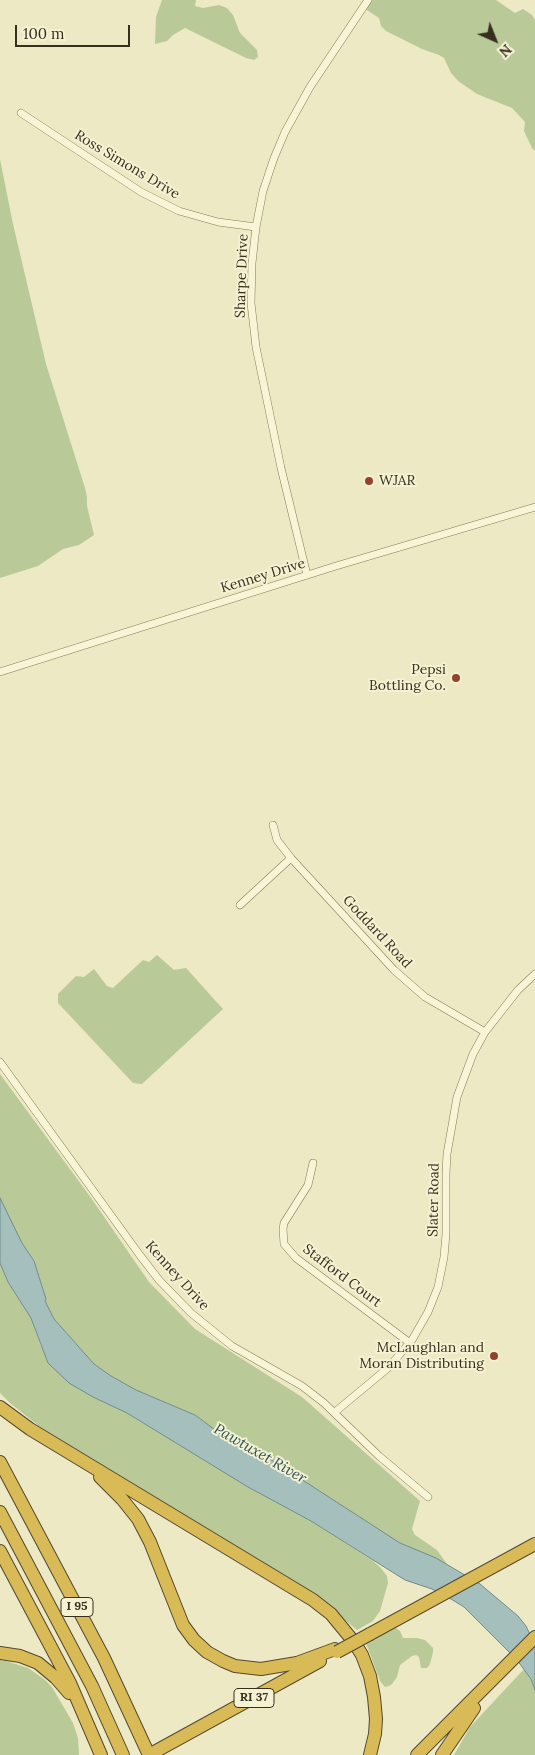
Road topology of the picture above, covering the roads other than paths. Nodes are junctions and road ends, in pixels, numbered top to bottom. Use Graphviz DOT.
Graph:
graph roads {
  1 [pos="368,0"];
  2 [pos="21,113"];
  3 [pos="256,226"];
  4 [pos="535,507"];
  5 [pos="307,575"];
  6 [pos="0,672"];
  7 [pos="273,826"];
  8 [pos="291,858"];
  9 [pos="240,905"];
  10 [pos="535,974"];
  11 [pos="485,1032"];
  12 [pos="0,1062"];
  13 [pos="313,1164"];
  14 [pos="410,1343"];
  15 [pos="0,1407"];
  16 [pos="335,1412"];
  17 [pos="48,1440"];
  18 [pos="0,1462"];
  19 [pos="428,1497"];
  20 [pos="0,1512"];
  21 [pos="535,1544"];
  22 [pos="0,1550"];
  23 [pos="535,1637"];
  24 [pos="336,1650"];
  25 [pos="0,1653"];
  26 [pos="500,1674"];
  27 [pos="96,1743"];
  28 [pos="101,1755"];
  29 [pos="123,1755"];
  30 [pos="149,1755"];
  31 [pos="370,1755"];
  32 [pos="417,1755"];
  33 [pos="442,1755"];
  1 -- 3 [label="street, Sharpe Drive"];
  2 -- 3 [label="street, Ross Simons Drive"];
  3 -- 5 [label="street, Sharpe Drive"];
  4 -- 5 [label="street, Kenney Drive"];
  5 -- 6 [label="street, Kenney Drive"];
  7 -- 8 [label="street, Goddard Road"];
  8 -- 9 [label="street"];
  8 -- 11 [label="street, Goddard Road"];
  10 -- 11 [label="street, Slater Road"];
  11 -- 14 [label="street, Slater Road"];
  12 -- 16 [label="street, Kenney Drive"];
  13 -- 14 [label="street, Stafford Court"];
  14 -- 16 [label="street, Slater Road"];
  15 -- 17 [label="highway"];
  16 -- 19 [label="street, Kenney Drive"];
  17 -- 24 [label="highway"];
  17 -- 31 [label="highway"];
  18 -- 30 [label="highway, I 95"];
  20 -- 29 [label="highway, I 95"];
  21 -- 24 [label="highway, RI 37, bridge"];
  22 -- 27 [label="highway"];
  23 -- 26 [label="highway"];
  24 -- 30 [label="highway, RI 37"];
  25 -- 27 [label="highway"];
  26 -- 32 [label="highway"];
  26 -- 33 [label="highway"];
  27 -- 28 [label="highway"];
}
